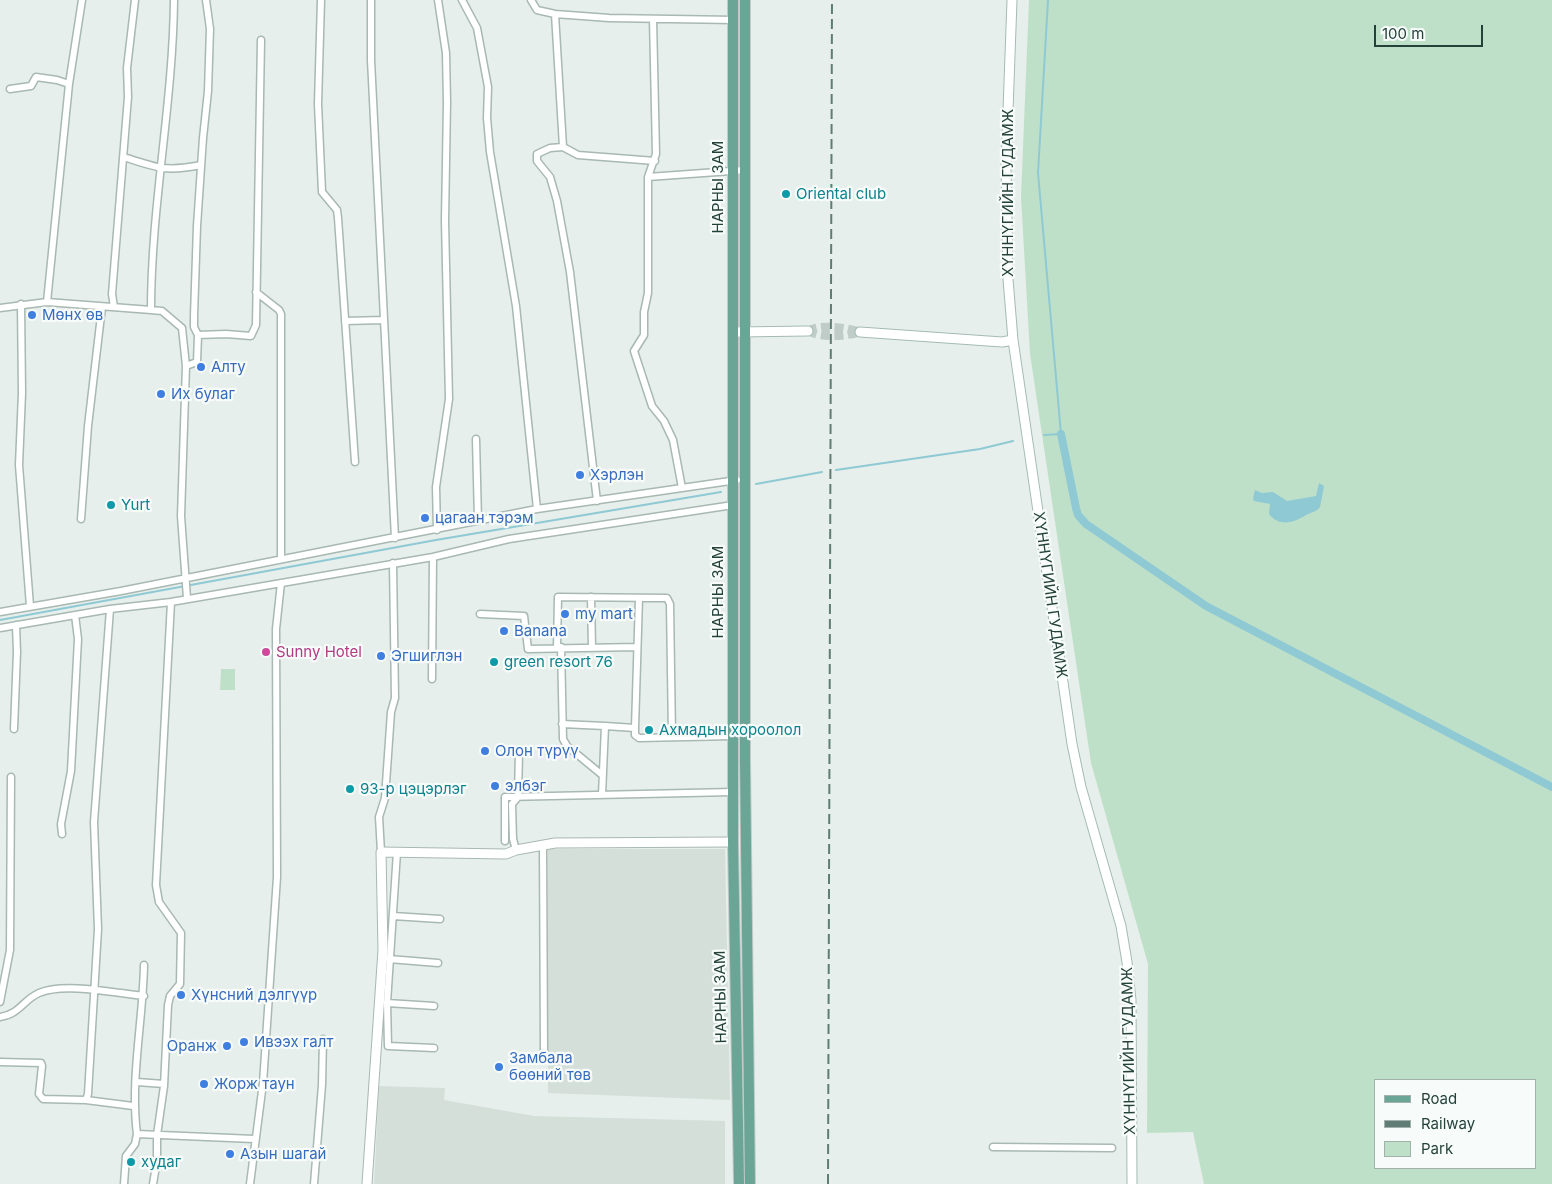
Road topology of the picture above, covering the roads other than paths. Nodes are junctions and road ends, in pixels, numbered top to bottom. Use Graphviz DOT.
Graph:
graph roads {
  1 [pos="82,0"];
  2 [pos="135,0"];
  3 [pos="174,0"];
  4 [pos="206,0"];
  5 [pos="321,0"];
  6 [pos="371,0"];
  7 [pos="438,0"];
  8 [pos="462,0"];
  9 [pos="531,0"];
  10 [pos="733,0"];
  11 [pos="745,0"];
  12 [pos="1012,0"];
  13 [pos="555,14"];
  14 [pos="653,19"];
  15 [pos="734,20"];
  16 [pos="260,40"];
  17 [pos="69,84"];
  18 [pos="10,89"];
  19 [pos="562,147"];
  20 [pos="124,156"];
  21 [pos="655,161"];
  22 [pos="201,165"];
  23 [pos="160,169"];
  24 [pos="733,169"];
  25 [pos="745,170"];
  26 [pos="648,177"];
  27 [pos="256,292"];
  28 [pos="47,302"];
  29 [pos="21,304"];
  30 [pos="102,307"];
  31 [pos="114,307"];
  32 [pos="0,308"];
  33 [pos="151,310"];
  34 [pos="384,320"];
  35 [pos="345,321"];
  36 [pos="194,327"];
  37 [pos="182,328"];
  38 [pos="808,331"];
  39 [pos="733,332"];
  40 [pos="744,332"];
  41 [pos="860,332"];
  42 [pos="198,335"];
  43 [pos="1014,340"];
  44 [pos="186,366"];
  45 [pos="476,439"];
  46 [pos="355,462"];
  47 [pos="744,479"];
  48 [pos="733,480"];
  49 [pos="682,488"];
  50 [pos="597,501"];
  51 [pos="733,505"];
  52 [pos="537,509"];
  53 [pos="81,519"];
  54 [pos="478,521"];
  55 [pos="437,530"];
  56 [pos="395,538"];
  57 [pos="433,557"];
  58 [pos="281,558"];
  59 [pos="393,564"];
  60 [pos="184,579"];
  61 [pos="280,583"];
  62 [pos="186,595"];
  63 [pos="591,596"];
  64 [pos="639,598"];
  65 [pos="171,602"];
  66 [pos="30,606"];
  67 [pos="110,609"];
  68 [pos="0,612"];
  69 [pos="480,614"];
  70 [pos="75,615"];
  71 [pos="16,625"];
  72 [pos="0,628"];
  73 [pos="559,647"];
  74 [pos="592,648"];
  75 [pos="637,648"];
  76 [pos="432,679"];
  77 [pos="562,724"];
  78 [pos="605,726"];
  79 [pos="635,728"];
  80 [pos="14,729"];
  81 [pos="672,736"];
  82 [pos="733,736"];
  83 [pos="518,751"];
  84 [pos="601,774"];
  85 [pos="11,777"];
  86 [pos="733,792"];
  87 [pos="602,795"];
  88 [pos="518,797"];
  89 [pos="62,834"];
  90 [pos="505,841"];
  91 [pos="733,842"];
  92 [pos="543,845"];
  93 [pos="516,850"];
  94 [pos="381,852"];
  95 [pos="397,852"];
  96 [pos="393,916"];
  97 [pos="440,919"];
  98 [pos="390,959"];
  99 [pos="438,964"];
  100 [pos="144,965"];
  101 [pos="95,992"];
  102 [pos="144,996"];
  103 [pos="0,1002"];
  104 [pos="387,1003"];
  105 [pos="434,1006"];
  106 [pos="0,1017"];
  107 [pos="323,1039"];
  108 [pos="434,1048"];
  109 [pos="544,1055"];
  110 [pos="0,1062"];
  111 [pos="137,1082"];
  112 [pos="164,1084"];
  113 [pos="86,1100"];
  114 [pos="133,1106"];
  115 [pos="137,1134"];
  116 [pos="157,1135"];
  117 [pos="254,1139"];
  118 [pos="993,1146"];
  119 [pos="1112,1148"];
  120 [pos="124,1184"];
  121 [pos="153,1184"];
  122 [pos="250,1184"];
  123 [pos="314,1184"];
  124 [pos="367,1184"];
  125 [pos="739,1184"];
  126 [pos="750,1184"];
  127 [pos="1132,1184"];
  1 -- 17 [label="street"];
  2 -- 20 [label="street"];
  3 -- 23 [label="street"];
  4 -- 22 [label="street"];
  5 -- 35 [label="street"];
  6 -- 34 [label="street"];
  7 -- 55 [label="street"];
  8 -- 52 [label="street"];
  9 -- 13 [label="street"];
  10 -- 15 [label="main road, НАРНЫ ЗАМ"];
  11 -- 25 [label="main road, НАРНЫ ЗАМ"];
  12 -- 43 [label="main road, ХҮННҮГИЙН ГУДАМЖ"];
  13 -- 14 [label="street"];
  13 -- 19 [label="street"];
  14 -- 15 [label="street"];
  14 -- 21 [label="street"];
  15 -- 24 [label="main road, НАРНЫ ЗАМ"];
  16 -- 27 [label="street"];
  17 -- 18 [label="street"];
  17 -- 28 [label="street"];
  19 -- 21 [label="street"];
  19 -- 50 [label="street"];
  20 -- 23 [label="street"];
  20 -- 31 [label="street"];
  21 -- 26 [label="street"];
  22 -- 23 [label="street"];
  22 -- 36 [label="street"];
  23 -- 33 [label="street"];
  24 -- 25 [label="street"];
  24 -- 26 [label="street"];
  24 -- 39 [label="main road, НАРНЫ ЗАМ"];
  25 -- 40 [label="main road, НАРНЫ ЗАМ"];
  26 -- 49 [label="street"];
  27 -- 42 [label="street"];
  27 -- 58 [label="street"];
  28 -- 29 [label="street"];
  28 -- 30 [label="street"];
  29 -- 32 [label="street"];
  29 -- 66 [label="street"];
  30 -- 31 [label="street"];
  30 -- 53 [label="street"];
  31 -- 33 [label="street"];
  33 -- 37 [label="street"];
  34 -- 35 [label="street"];
  34 -- 56 [label="street"];
  35 -- 46 [label="street"];
  36 -- 37 [label="street"];
  36 -- 42 [label="street"];
  37 -- 44 [label="street"];
  38 -- 40 [label="main road"];
  39 -- 40 [label="main road"];
  39 -- 48 [label="main road, НАРНЫ ЗАМ"];
  40 -- 47 [label="main road, НАРНЫ ЗАМ"];
  41 -- 43 [label="main road"];
  42 -- 44 [label="street"];
  43 -- 127 [label="main road, ХҮННҮГИЙН ГУДАМЖ"];
  44 -- 60 [label="street"];
  45 -- 54 [label="street"];
  47 -- 48 [label="street"];
  47 -- 126 [label="main road, НАРНЫ ЗАМ"];
  48 -- 49 [label="street"];
  48 -- 51 [label="main road, НАРНЫ ЗАМ"];
  49 -- 50 [label="street"];
  50 -- 52 [label="street"];
  51 -- 57 [label="street"];
  51 -- 82 [label="main road, НАРНЫ ЗАМ"];
  52 -- 54 [label="street"];
  54 -- 55 [label="street"];
  55 -- 56 [label="street"];
  56 -- 58 [label="street"];
  57 -- 59 [label="street"];
  57 -- 76 [label="street"];
  58 -- 60 [label="street"];
  59 -- 61 [label="street"];
  59 -- 94 [label="street"];
  60 -- 62 [label="street"];
  60 -- 66 [label="street"];
  61 -- 62 [label="street"];
  61 -- 117 [label="street"];
  62 -- 65 [label="street"];
  63 -- 64 [label="street"];
  63 -- 73 [label="street"];
  63 -- 74 [label="street"];
  64 -- 75 [label="street"];
  64 -- 81 [label="street"];
  65 -- 67 [label="street"];
  65 -- 112 [label="street"];
  66 -- 68 [label="street"];
  67 -- 70 [label="street"];
  67 -- 101 [label="street"];
  69 -- 73 [label="street"];
  70 -- 71 [label="street"];
  70 -- 89 [label="street"];
  71 -- 72 [label="street"];
  71 -- 80 [label="street"];
  73 -- 74 [label="street"];
  73 -- 77 [label="street"];
  74 -- 75 [label="street"];
  75 -- 79 [label="street"];
  77 -- 78 [label="street"];
  77 -- 84 [label="street"];
  78 -- 79 [label="street"];
  78 -- 84 [label="street"];
  79 -- 81 [label="street"];
  81 -- 82 [label="street"];
  82 -- 86 [label="main road, НАРНЫ ЗАМ"];
  83 -- 88 [label="street"];
  84 -- 87 [label="street"];
  85 -- 103 [label="street"];
  86 -- 87 [label="street"];
  86 -- 91 [label="main road, НАРНЫ ЗАМ"];
  87 -- 88 [label="street"];
  88 -- 90 [label="street"];
  88 -- 93 [label="street"];
  91 -- 92 [label="main road"];
  91 -- 125 [label="main road, НАРНЫ ЗАМ"];
  92 -- 93 [label="main road"];
  92 -- 109 [label="street"];
  93 -- 95 [label="main road"];
  94 -- 95 [label="main road"];
  94 -- 124 [label="main road"];
  95 -- 96 [label="street"];
  96 -- 97 [label="street"];
  96 -- 98 [label="street"];
  98 -- 99 [label="street"];
  98 -- 104 [label="street"];
  100 -- 102 [label="street"];
  101 -- 102 [label="street"];
  101 -- 106 [label="street"];
  101 -- 113 [label="street"];
  102 -- 111 [label="street"];
  104 -- 105 [label="street"];
  104 -- 108 [label="street"];
  107 -- 123 [label="street"];
  110 -- 113 [label="street"];
  111 -- 112 [label="street"];
  111 -- 114 [label="street"];
  112 -- 116 [label="street"];
  113 -- 114 [label="street"];
  114 -- 115 [label="street"];
  115 -- 116 [label="street"];
  115 -- 120 [label="street"];
  116 -- 117 [label="street"];
  116 -- 121 [label="street"];
  117 -- 122 [label="street"];
  118 -- 119 [label="street"];
}
